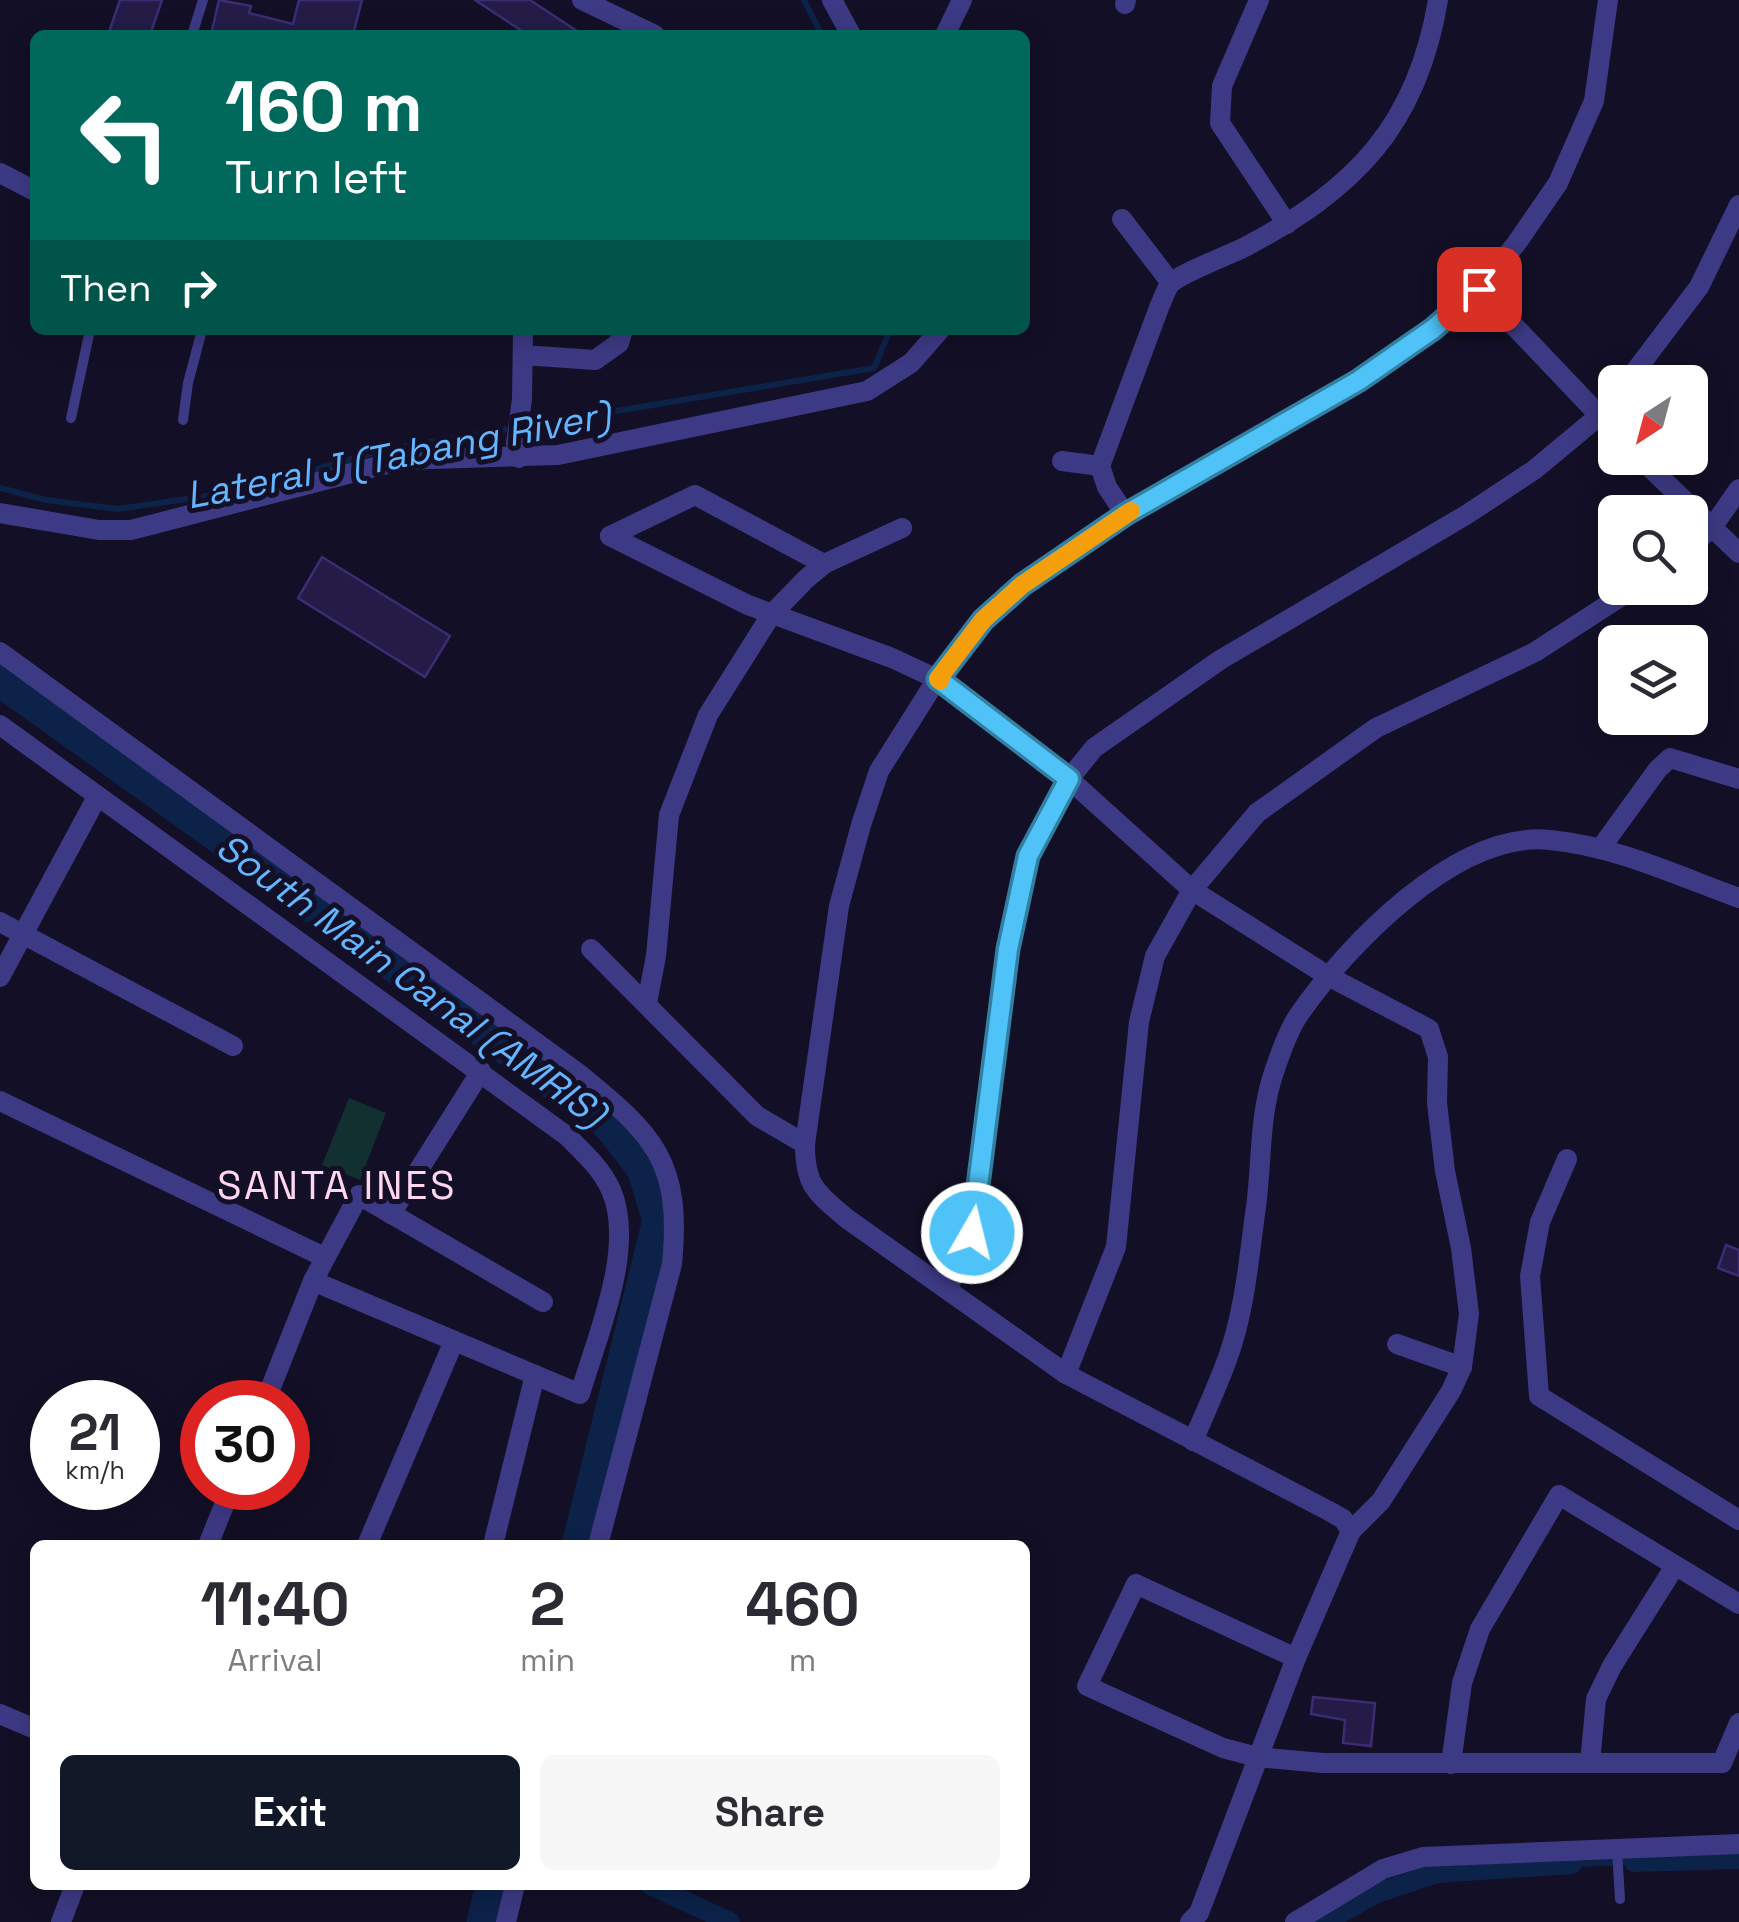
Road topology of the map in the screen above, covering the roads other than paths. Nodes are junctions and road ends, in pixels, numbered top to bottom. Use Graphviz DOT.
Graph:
graph roads {
  1 [pos="203,0"];
  2 [pos="582,0"];
  3 [pos="832,0"];
  4 [pos="962,0"];
  5 [pos="1260,0"];
  6 [pos="1438,0"];
  7 [pos="1608,0"];
  8 [pos="194,30"];
  9 [pos="645,30"];
  10 [pos="848,30"];
  11 [pos="947,30"];
  12 [pos="0,173"];
  13 [pos="30,188"];
  14 [pos="1739,205"];
  15 [pos="1122,219"];
  16 [pos="1287,224"];
  17 [pos="1171,283"];
  18 [pos="1479,289"];
  19 [pos="89,335"];
  20 [pos="201,335"];
  21 [pos="524,335"];
  22 [pos="621,335"];
  23 [pos="936,335"];
  24 [pos="523,355"];
  25 [pos="1640,365"];
  26 [pos="1598,415"];
  27 [pos="1598,417"];
  28 [pos="71,418"];
  29 [pos="183,420"];
  30 [pos="518,451"];
  31 [pos="1062,461"];
  32 [pos="1100,466"];
  33 [pos="1657,475"];
  34 [pos="1739,489"];
  35 [pos="0,513"];
  36 [pos="1126,514"];
  37 [pos="902,528"];
  38 [pos="1711,529"];
  39 [pos="1708,531"];
  40 [pos="1739,553"];
  41 [pos="824,564"];
  42 [pos="1608,605"];
  43 [pos="771,616"];
  44 [pos="0,652"];
  45 [pos="938,679"];
  46 [pos="0,726"];
  47 [pos="1069,779"];
  48 [pos="1739,779"];
  49 [pos="97,797"];
  50 [pos="1600,849"];
  51 [pos="1192,890"];
  52 [pos="1739,898"];
  53 [pos="0,922"];
  54 [pos="22,937"];
  55 [pos="591,949"];
  56 [pos="1328,976"];
  57 [pos="0,977"];
  58 [pos="647,1003"];
  59 [pos="233,1046"];
  60 [pos="481,1071"];
  61 [pos="0,1101"];
  62 [pos="806,1144"];
  63 [pos="1567,1160"];
  64 [pos="392,1214"];
  65 [pos="324,1257"];
  66 [pos="313,1281"];
  67 [pos="946,1289"];
  68 [pos="543,1302"];
  69 [pos="454,1341"];
  70 [pos="1397,1344"];
  71 [pos="1462,1367"];
  72 [pos="1066,1374"];
  73 [pos="536,1375"];
  74 [pos="274,1380"];
  75 [pos="1193,1441"];
  76 [pos="222,1510"];
  77 [pos="1739,1520"];
  78 [pos="1350,1531"];
  79 [pos="210,1540"];
  80 [pos="369,1540"];
  81 [pos="495,1540"];
  82 [pos="599,1540"];
  83 [pos="1675,1566"];
  84 [pos="1739,1604"];
  85 [pos="1296,1658"];
  86 [pos="0,1714"];
  87 [pos="1739,1723"];
  88 [pos="30,1727"];
  89 [pos="1258,1757"];
  90 [pos="1590,1763"];
  91 [pos="1451,1764"];
  92 [pos="1739,1844"];
  93 [pos="1618,1851"];
  94 [pos="73,1890"];
  95 [pos="514,1890"];
  96 [pos="1620,1899"];
  97 [pos="1197,1919"];
  98 [pos="61,1922"];
  99 [pos="506,1922"];
  100 [pos="1296,1922"];
  1 -- 8 [label="lane"];
  2 -- 9 [label="street"];
  3 -- 10 [label="street"];
  4 -- 11 [label="street"];
  5 -- 16 [label="street"];
  6 -- 16 [label="street"];
  7 -- 18 [label="street"];
  12 -- 13 [label="street"];
  14 -- 25 [label="street"];
  15 -- 17 [label="street"];
  16 -- 17 [label="street"];
  17 -- 32 [label="street"];
  18 -- 26 [label="street"];
  18 -- 36 [label="street"];
  19 -- 28 [label="lane"];
  20 -- 29 [label="lane"];
  21 -- 24 [label="street"];
  22 -- 24 [label="street"];
  23 -- 30 [label="street"];
  24 -- 30 [label="street"];
  27 -- 47 [label="street"];
  30 -- 35 [label="street"];
  31 -- 32 [label="street"];
  32 -- 36 [label="street"];
  33 -- 38 [label="street"];
  34 -- 38 [label="street"];
  36 -- 45 [label="street"];
  37 -- 41 [label="street"];
  38 -- 39 [label="street"];
  38 -- 40 [label="street"];
  41 -- 43 [label="street"];
  41 -- 43 [label="street"];
  42 -- 51 [label="street"];
  43 -- 45 [label="street"];
  43 -- 58 [label="street"];
  44 -- 82 [label="street"];
  45 -- 47 [label="street"];
  45 -- 62 [label="street"];
  46 -- 49 [label="street"];
  47 -- 51 [label="street"];
  47 -- 67 [label="street"];
  48 -- 50 [label="street"];
  49 -- 54 [label="street"];
  49 -- 60 [label="street"];
  50 -- 52 [label="street"];
  50 -- 56 [label="street"];
  51 -- 56 [label="street"];
  51 -- 72 [label="street"];
  53 -- 54 [label="street"];
  54 -- 57 [label="street"];
  54 -- 59 [label="street"];
  55 -- 58 [label="street"];
  56 -- 71 [label="street"];
  56 -- 75 [label="street"];
  58 -- 62 [label="street"];
  60 -- 64 [label="street"];
  60 -- 73 [label="street"];
  61 -- 65 [label="street"];
  62 -- 67 [label="street"];
  63 -- 77 [label="street"];
  64 -- 65 [label="street"];
  64 -- 68 [label="street"];
  65 -- 66 [label="street"];
  66 -- 69 [label="street"];
  66 -- 74 [label="street"];
  67 -- 72 [label="street"];
  69 -- 73 [label="street"];
  69 -- 80 [label="street"];
  70 -- 71 [label="street"];
  71 -- 78 [label="street"];
  72 -- 75 [label="street"];
  73 -- 81 [label="street"];
  75 -- 78 [label="street"];
  76 -- 79 [label="street"];
  78 -- 85 [label="street"];
  83 -- 84 [label="street"];
  83 -- 90 [label="street"];
  83 -- 91 [label="street"];
  85 -- 89 [label="street"];
  85 -- 89 [label="street"];
  86 -- 88 [label="street"];
  87 -- 90 [label="street"];
  89 -- 91 [label="street"];
  89 -- 97 [label="street"];
  90 -- 91 [label="street"];
  92 -- 93 [label="street"];
  93 -- 96 [label="lane"];
  93 -- 100 [label="street"];
  94 -- 98 [label="street"];
  95 -- 99 [label="street"];
}
